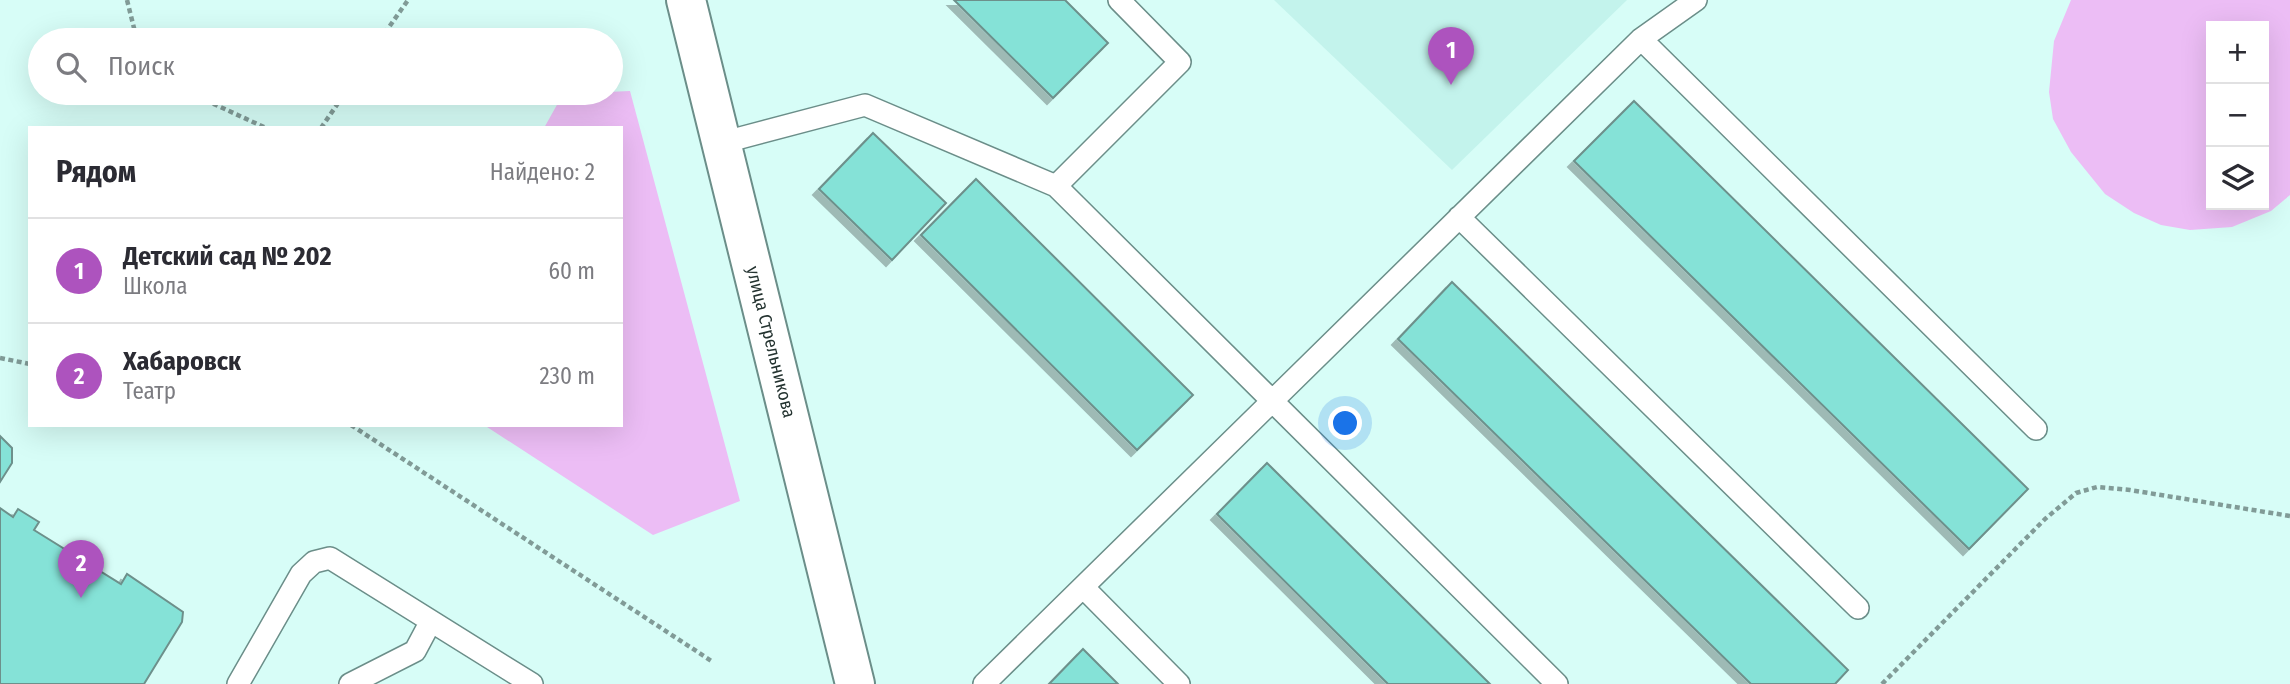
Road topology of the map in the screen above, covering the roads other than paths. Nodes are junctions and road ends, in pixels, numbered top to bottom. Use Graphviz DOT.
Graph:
graph roads {
  1 [pos="686,0"];
  2 [pos="1119,0"];
  3 [pos="1696,0"];
  4 [pos="1641,39"];
  5 [pos="721,143"];
  6 [pos="1056,186"];
  7 [pos="1459,217"];
  8 [pos="1272,402"];
  9 [pos="2036,429"];
  10 [pos="1083,587"];
  11 [pos="1858,608"];
  12 [pos="431,621"];
  13 [pos="238,684"];
  14 [pos="350,684"];
  15 [pos="531,684"];
  16 [pos="855,684"];
  17 [pos="984,684"];
  18 [pos="1180,684"];
  19 [pos="1557,684"];
  1 -- 5 [label="street, улица Стрельникова"];
  2 -- 6 [label="lane"];
  3 -- 4 [label="lane"];
  4 -- 7 [label="lane"];
  4 -- 9 [label="lane"];
  5 -- 6 [label="lane"];
  5 -- 16 [label="street, улица Стрельникова"];
  6 -- 8 [label="lane"];
  7 -- 8 [label="lane"];
  7 -- 11 [label="lane"];
  8 -- 10 [label="lane"];
  8 -- 19 [label="lane"];
  10 -- 17 [label="lane"];
  10 -- 18 [label="lane"];
  12 -- 13 [label="lane"];
  12 -- 14 [label="lane"];
  12 -- 15 [label="lane"];
}
